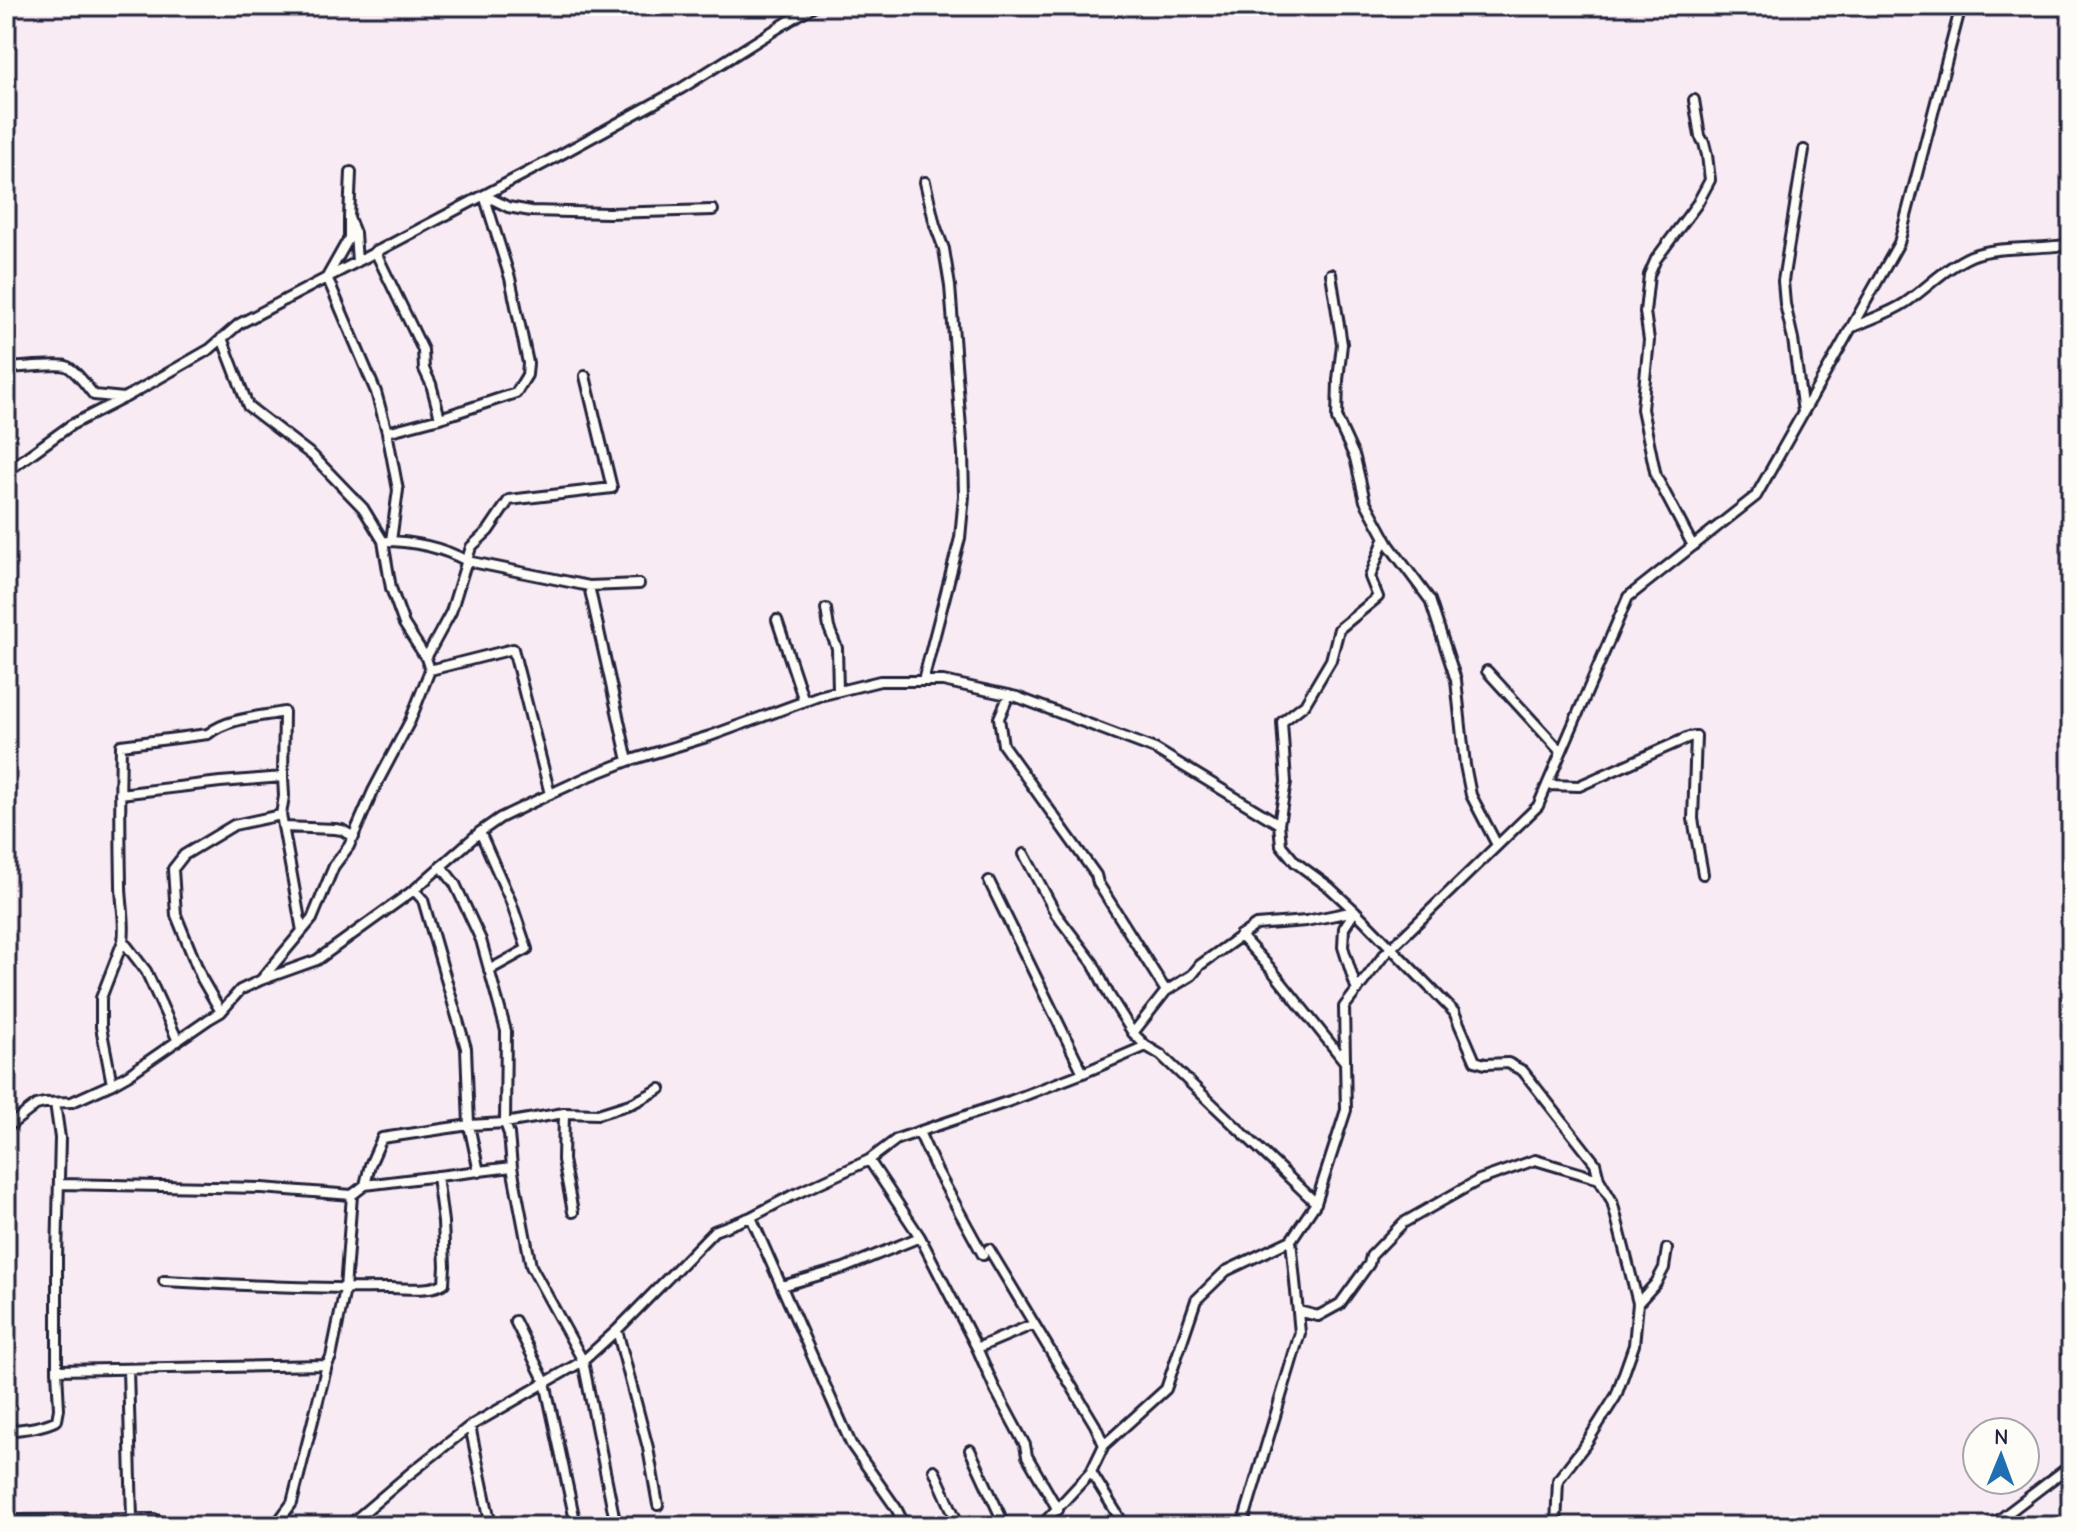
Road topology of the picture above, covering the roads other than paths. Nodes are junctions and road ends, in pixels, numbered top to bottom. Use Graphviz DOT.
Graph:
graph roads {
  1 [pos="813,6"];
  2 [pos="1961,6"];
  3 [pos="1694,100"];
  4 [pos="1804,150"];
  5 [pos="351,172"];
  6 [pos="925,182"];
  7 [pos="484,195"];
  8 [pos="713,210"];
  9 [pos="349,218"];
  10 [pos="2071,244"];
  11 [pos="375,251"];
  12 [pos="357,262"];
  13 [pos="1331,274"];
  14 [pos="327,277"];
  15 [pos="1851,328"];
  16 [pos="222,338"];
  17 [pos="6,368"];
  18 [pos="585,376"];
  19 [pos="125,398"];
  20 [pos="1803,413"];
  21 [pos="440,418"];
  22 [pos="387,432"];
  23 [pos="6,472"];
  24 [pos="1385,537"];
  25 [pos="387,541"];
  26 [pos="1693,546"];
  27 [pos="467,561"];
  28 [pos="639,584"];
  29 [pos="589,586"];
  30 [pos="826,609"];
  31 [pos="777,620"];
  32 [pos="426,658"];
  33 [pos="430,670"];
  34 [pos="1487,671"];
  35 [pos="923,681"];
  36 [pos="838,691"];
  37 [pos="1009,695"];
  38 [pos="804,701"];
  39 [pos="1561,752"];
  40 [pos="628,761"];
  41 [pos="283,777"];
  42 [pos="1547,785"];
  43 [pos="120,794"];
  44 [pos="550,794"];
  45 [pos="281,815"];
  46 [pos="1279,824"];
  47 [pos="283,827"];
  48 [pos="480,832"];
  49 [pos="354,837"];
  50 [pos="1497,845"];
  51 [pos="1024,854"];
  52 [pos="441,866"];
  53 [pos="1703,874"];
  54 [pos="989,881"];
  55 [pos="414,890"];
  56 [pos="1355,911"];
  57 [pos="302,931"];
  58 [pos="1240,935"];
  59 [pos="123,941"];
  60 [pos="1392,948"];
  61 [pos="489,970"];
  62 [pos="261,980"];
  63 [pos="1166,991"];
  64 [pos="1357,991"];
  65 [pos="221,1012"];
  66 [pos="1133,1033"];
  67 [pos="178,1041"];
  68 [pos="1146,1046"];
  69 [pos="1345,1063"];
  70 [pos="1083,1073"];
  71 [pos="112,1084"];
  72 [pos="660,1089"];
  73 [pos="55,1103"];
  74 [pos="564,1113"];
  75 [pos="505,1123"];
  76 [pos="469,1125"];
  77 [pos="6,1128"];
  78 [pos="919,1132"];
  79 [pos="869,1160"];
  80 [pos="512,1167"];
  81 [pos="479,1172"];
  82 [pos="437,1176"];
  83 [pos="1599,1179"];
  84 [pos="60,1184"];
  85 [pos="365,1185"];
  86 [pos="352,1195"];
  87 [pos="1316,1203"];
  88 [pos="573,1212"];
  89 [pos="751,1217"];
  90 [pos="920,1237"];
  91 [pos="1291,1240"];
  92 [pos="1667,1249"];
  93 [pos="164,1281"];
  94 [pos="782,1286"];
  95 [pos="345,1289"];
  96 [pos="1638,1303"];
  97 [pos="1298,1311"];
  98 [pos="515,1321"];
  99 [pos="1034,1324"];
  100 [pos="617,1330"];
  101 [pos="977,1348"];
  102 [pos="583,1361"];
  103 [pos="327,1365"];
  104 [pos="128,1369"];
  105 [pos="57,1370"];
  106 [pos="545,1382"];
  107 [pos="470,1426"];
  108 [pos="6,1431"];
  109 [pos="1104,1445"];
  110 [pos="970,1450"];
  111 [pos="2071,1465"];
  112 [pos="934,1470"];
  113 [pos="1091,1472"];
  114 [pos="658,1505"];
  115 [pos="1058,1510"];
  116 [pos="132,1519"];
  117 [pos="6,1520"];
  118 [pos="576,1525"];
  119 [pos="171,1526"];
  120 [pos="275,1526"];
  121 [pos="348,1526"];
  122 [pos="491,1526"];
  123 [pos="616,1526"];
  124 [pos="905,1526"];
  125 [pos="959,1526"];
  126 [pos="1005,1526"];
  127 [pos="1041,1526"];
  128 [pos="1121,1526"];
  129 [pos="1242,1526"];
  130 [pos="1556,1526"];
  131 [pos="1991,1526"];
  1 -- 7 [label="street"];
  2 -- 15 [label="street"];
  3 -- 26 [label="street"];
  4 -- 20 [label="street"];
  5 -- 9 [label="street"];
  6 -- 35 [label="street"];
  7 -- 8 [label="street"];
  7 -- 11 [label="street"];
  7 -- 21 [label="street"];
  9 -- 12 [label="street"];
  9 -- 14 [label="street"];
  10 -- 15 [label="street"];
  11 -- 12 [label="street"];
  11 -- 21 [label="street"];
  12 -- 14 [label="street"];
  13 -- 24 [label="street"];
  14 -- 16 [label="street"];
  14 -- 22 [label="street"];
  15 -- 20 [label="street"];
  16 -- 19 [label="street"];
  16 -- 25 [label="street"];
  17 -- 19 [label="street"];
  18 -- 27 [label="street"];
  19 -- 23 [label="street"];
  20 -- 26 [label="street"];
  21 -- 22 [label="street"];
  22 -- 25 [label="street"];
  24 -- 46 [label="street"];
  24 -- 50 [label="street"];
  25 -- 27 [label="street"];
  25 -- 32 [label="street"];
  26 -- 39 [label="street"];
  27 -- 29 [label="street"];
  27 -- 32 [label="street"];
  28 -- 29 [label="street"];
  29 -- 40 [label="street"];
  30 -- 36 [label="street"];
  31 -- 38 [label="street"];
  32 -- 33 [label="street"];
  33 -- 44 [label="street"];
  33 -- 49 [label="street"];
  34 -- 39 [label="street"];
  35 -- 36 [label="street"];
  35 -- 37 [label="street"];
  36 -- 38 [label="street"];
  37 -- 46 [label="street"];
  37 -- 63 [label="street"];
  38 -- 40 [label="street"];
  39 -- 42 [label="street"];
  40 -- 44 [label="street"];
  41 -- 43 [label="street"];
  41 -- 43 [label="street"];
  41 -- 45 [label="street"];
  42 -- 50 [label="street"];
  42 -- 53 [label="street"];
  43 -- 59 [label="street"];
  44 -- 48 [label="street"];
  45 -- 47 [label="street"];
  45 -- 65 [label="street"];
  46 -- 56 [label="street"];
  47 -- 49 [label="street"];
  47 -- 57 [label="street"];
  48 -- 52 [label="street"];
  48 -- 61 [label="street"];
  49 -- 57 [label="street"];
  50 -- 60 [label="street"];
  51 -- 66 [label="street"];
  52 -- 55 [label="street"];
  52 -- 61 [label="street"];
  54 -- 70 [label="street"];
  55 -- 62 [label="street"];
  55 -- 76 [label="street"];
  56 -- 58 [label="street"];
  56 -- 60 [label="street"];
  56 -- 64 [label="street"];
  57 -- 62 [label="street"];
  58 -- 63 [label="street"];
  58 -- 69 [label="street"];
  59 -- 67 [label="street"];
  59 -- 71 [label="street"];
  60 -- 64 [label="street"];
  60 -- 83 [label="street"];
  61 -- 75 [label="street"];
  62 -- 65 [label="street"];
  63 -- 66 [label="street"];
  64 -- 69 [label="street"];
  65 -- 67 [label="street"];
  66 -- 68 [label="street"];
  67 -- 71 [label="street"];
  68 -- 70 [label="street"];
  68 -- 87 [label="street"];
  69 -- 87 [label="street"];
  70 -- 78 [label="street"];
  71 -- 73 [label="street"];
  72 -- 74 [label="street"];
  73 -- 77 [label="street"];
  73 -- 84 [label="street"];
  74 -- 75 [label="street"];
  74 -- 88 [label="street"];
  75 -- 76 [label="street"];
  75 -- 80 [label="street"];
  76 -- 81 [label="street"];
  76 -- 85 [label="street"];
  78 -- 79 [label="street"];
  78 -- 99 [label="street"];
  79 -- 89 [label="street"];
  79 -- 90 [label="street"];
  80 -- 81 [label="street"];
  80 -- 102 [label="street"];
  81 -- 82 [label="street"];
  82 -- 85 [label="street"];
  82 -- 95 [label="street"];
  83 -- 96 [label="street"];
  83 -- 97 [label="street"];
  84 -- 86 [label="street"];
  84 -- 105 [label="street"];
  85 -- 86 [label="street"];
  86 -- 95 [label="street"];
  87 -- 91 [label="street"];
  89 -- 94 [label="street"];
  89 -- 100 [label="street"];
  90 -- 94 [label="street"];
  90 -- 101 [label="street"];
  91 -- 97 [label="street"];
  91 -- 109 [label="street"];
  92 -- 96 [label="street"];
  93 -- 95 [label="street"];
  94 -- 124 [label="street"];
  95 -- 103 [label="street"];
  96 -- 130 [label="street"];
  97 -- 129 [label="street"];
  98 -- 106 [label="street"];
  99 -- 101 [label="street"];
  99 -- 109 [label="street"];
  100 -- 102 [label="street"];
  100 -- 114 [label="street"];
  101 -- 115 [label="street"];
  102 -- 106 [label="street"];
  102 -- 123 [label="street"];
  103 -- 104 [label="street"];
  103 -- 120 [label="street"];
  104 -- 105 [label="street"];
  104 -- 116 [label="street"];
  105 -- 108 [label="street"];
  106 -- 107 [label="street"];
  106 -- 118 [label="street"];
  107 -- 121 [label="street"];
  107 -- 122 [label="street"];
  109 -- 113 [label="street"];
  110 -- 126 [label="street"];
  111 -- 131 [label="street"];
  112 -- 125 [label="street"];
  113 -- 115 [label="street"];
  113 -- 128 [label="street"];
  115 -- 127 [label="street"];
  116 -- 117 [label="street"];
  116 -- 119 [label="street"];
}
